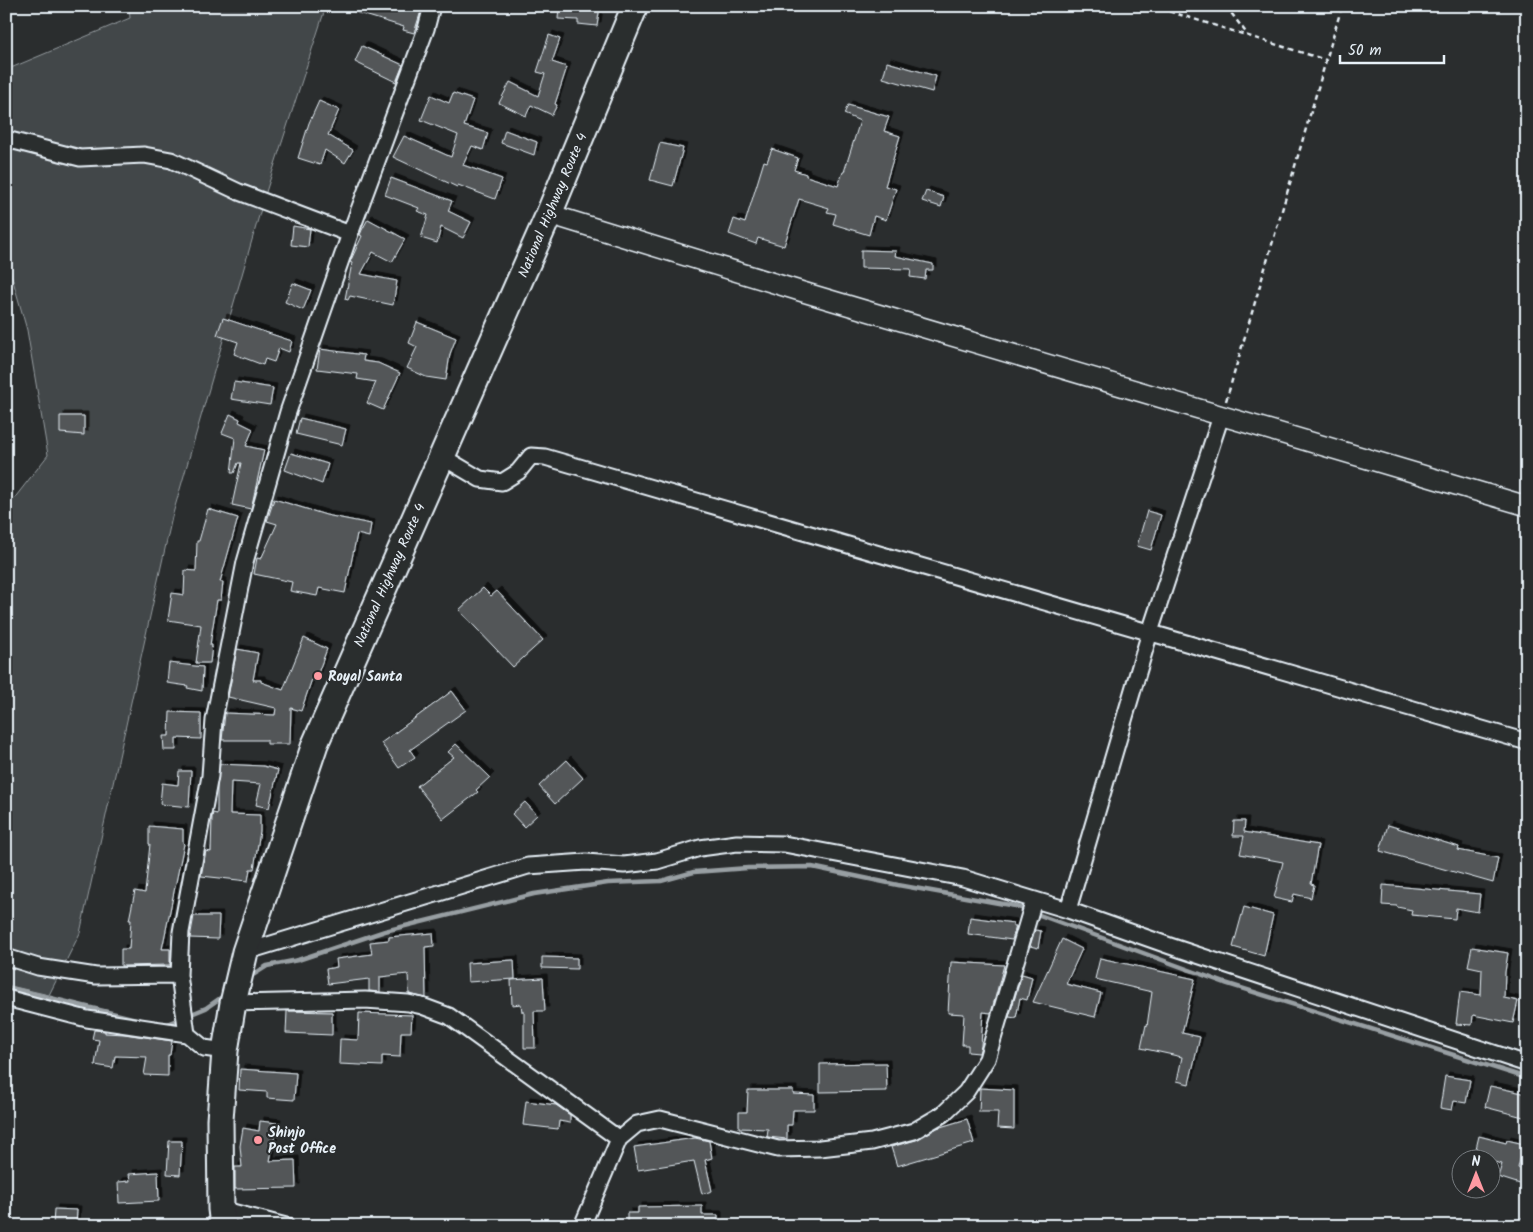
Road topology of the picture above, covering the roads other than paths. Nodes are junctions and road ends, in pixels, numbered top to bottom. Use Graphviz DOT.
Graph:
graph roads {
  1 [pos="432,6"];
  2 [pos="635,6"];
  3 [pos="6,139"];
  4 [pos="549,214"];
  5 [pos="350,234"];
  6 [pos="1221,416"];
  7 [pos="442,456"];
  8 [pos="1527,506"];
  9 [pos="1150,632"];
  10 [pos="1527,742"];
  11 [pos="1032,908"];
  12 [pos="1068,910"];
  13 [pos="6,957"];
  14 [pos="243,959"];
  15 [pos="180,975"];
  16 [pos="6,998"];
  17 [pos="234,1001"];
  18 [pos="186,1030"];
  19 [pos="225,1051"];
  20 [pos="1527,1064"];
  21 [pos="619,1139"];
  22 [pos="222,1217"];
  23 [pos="286,1226"];
  24 [pos="582,1226"];
  1 -- 5 [label="street"];
  2 -- 4 [label="highway, National Highway Route 4"];
  3 -- 5 [label="street"];
  4 -- 6 [label="street"];
  4 -- 7 [label="highway, National Highway Route 4"];
  5 -- 15 [label="street"];
  6 -- 8 [label="street"];
  6 -- 9 [label="street"];
  7 -- 9 [label="street"];
  7 -- 14 [label="highway, National Highway Route 4"];
  9 -- 10 [label="street"];
  9 -- 12 [label="street"];
  11 -- 12 [label="street"];
  11 -- 14 [label="street"];
  11 -- 21 [label="street"];
  12 -- 20 [label="street"];
  13 -- 15 [label="street"];
  14 -- 17 [label="highway, National Highway Route 4"];
  15 -- 18 [label="street"];
  16 -- 18 [label="street"];
  17 -- 19 [label="highway, National Highway Route 4"];
  17 -- 21 [label="street"];
  18 -- 19 [label="street"];
  19 -- 22 [label="highway, National Highway Route 4"];
  21 -- 24 [label="street"];
  22 -- 23 [label="street"];
}
